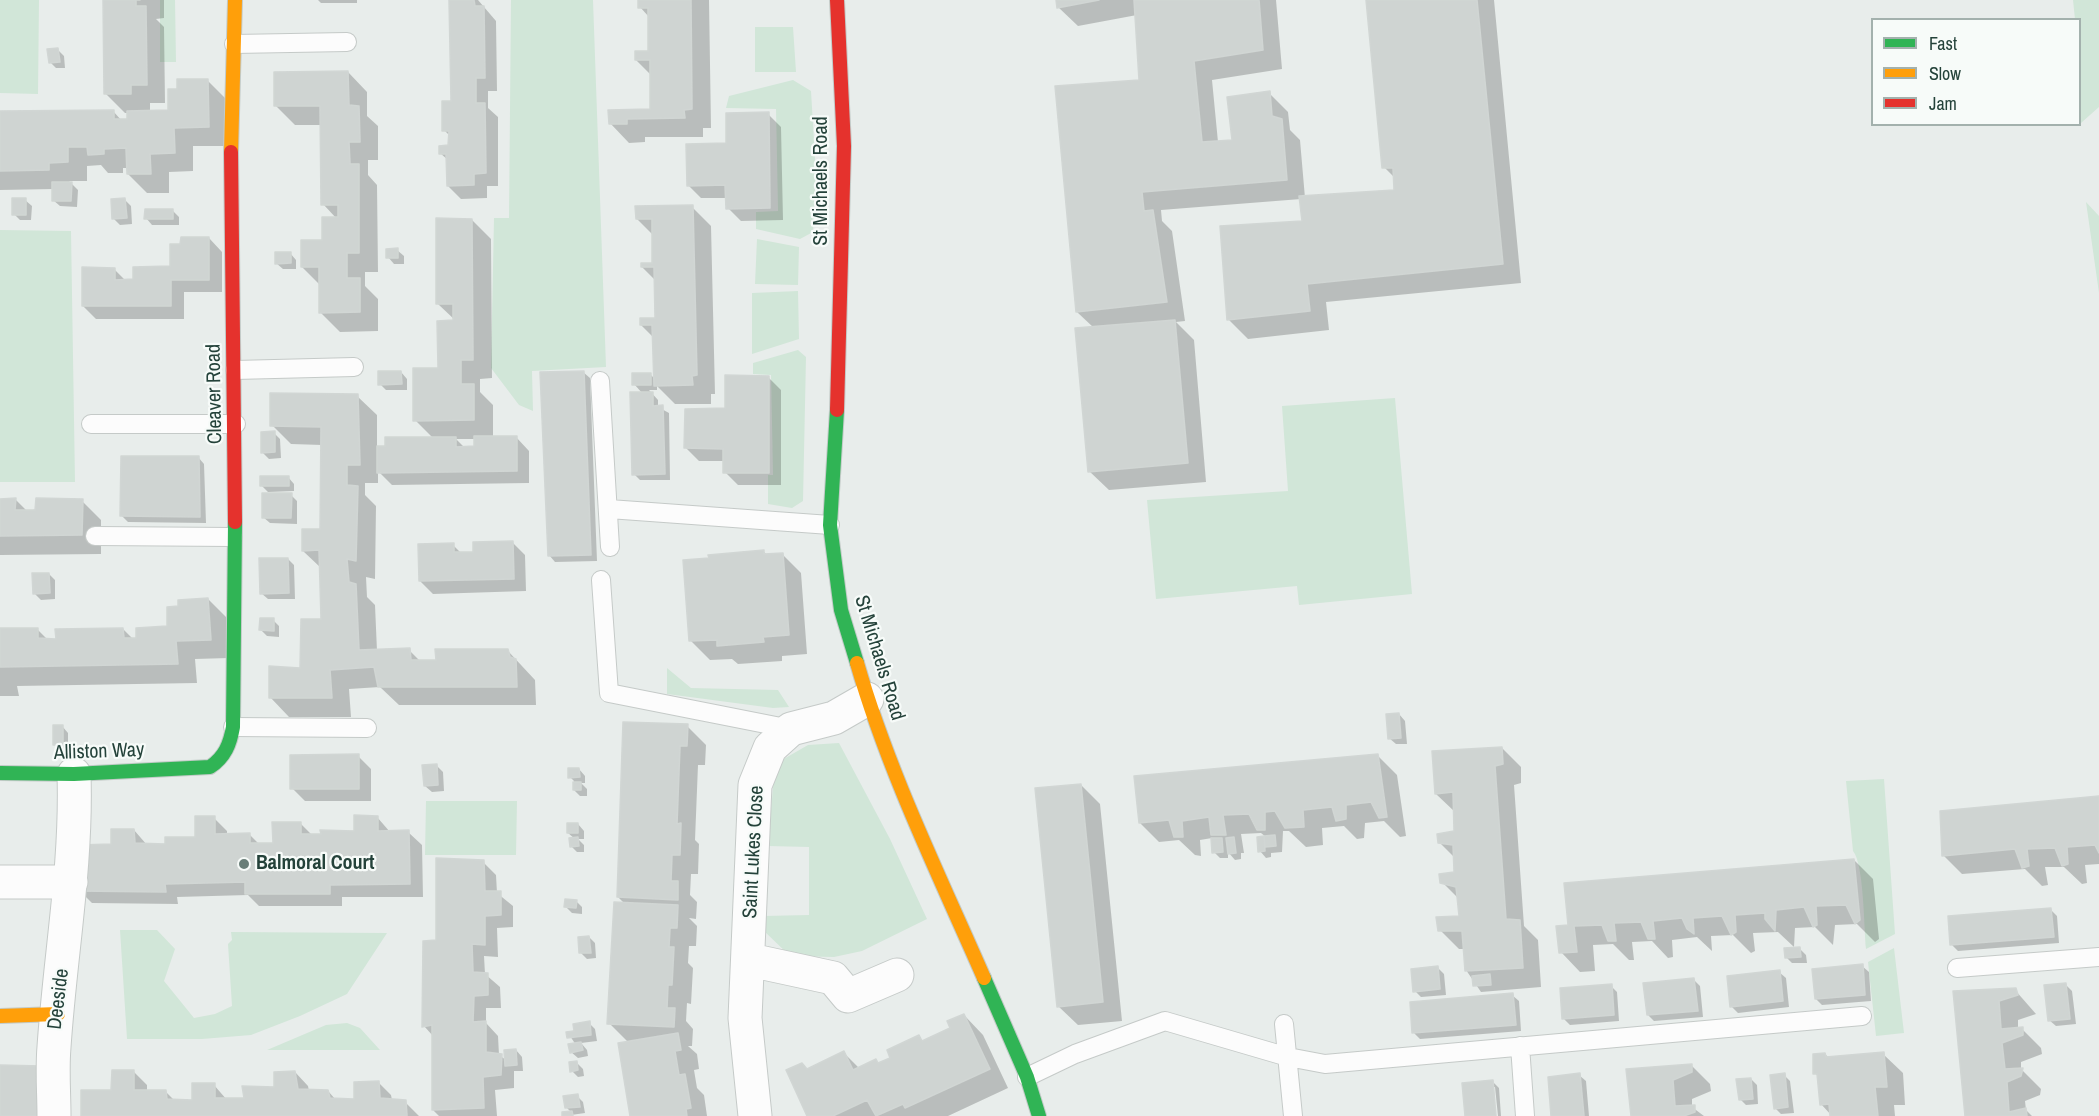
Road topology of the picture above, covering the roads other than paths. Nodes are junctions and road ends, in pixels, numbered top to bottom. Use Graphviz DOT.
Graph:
graph roads {
  1 [pos="235,0"];
  2 [pos="837,0"];
  3 [pos="347,42"];
  4 [pos="234,44"];
  5 [pos="354,367"];
  6 [pos="235,370"];
  7 [pos="600,381"];
  8 [pos="91,424"];
  9 [pos="236,424"];
  10 [pos="609,509"];
  11 [pos="830,525"];
  12 [pos="95,536"];
  13 [pos="233,537"];
  14 [pos="610,547"];
  15 [pos="601,580"];
  16 [pos="867,699"];
  17 [pos="233,727"];
  18 [pos="367,728"];
  19 [pos="791,729"];
  20 [pos="198,768"];
  21 [pos="0,773"];
  22 [pos="74,774"];
  23 [pos="0,882"];
  24 [pos="71,882"];
  25 [pos="2099,957"];
  26 [pos="750,960"];
  27 [pos="1957,968"];
  28 [pos="897,975"];
  29 [pos="58,1014"];
  30 [pos="0,1016"];
  31 [pos="1862,1016"];
  32 [pos="1284,1024"];
  33 [pos="1520,1046"];
  34 [pos="1288,1057"];
  35 [pos="1027,1077"];
  36 [pos="54,1116"];
  37 [pos="755,1116"];
  38 [pos="1040,1116"];
  39 [pos="1293,1116"];
  40 [pos="1525,1116"];
  1 -- 4 [label="street, Cleaver Road"];
  2 -- 11 [label="street, St Michaels Road"];
  3 -- 4 [label="lane"];
  4 -- 6 [label="street, Cleaver Road"];
  5 -- 6 [label="lane"];
  6 -- 9 [label="street, Cleaver Road"];
  7 -- 10 [label="lane"];
  8 -- 9 [label="lane"];
  9 -- 13 [label="street, Cleaver Road"];
  10 -- 11 [label="lane"];
  10 -- 14 [label="lane"];
  11 -- 16 [label="street, St Michaels Road"];
  12 -- 13 [label="lane"];
  13 -- 17 [label="street, Cleaver Road"];
  15 -- 19 [label="lane"];
  16 -- 19 [label="street, Saint Lukes Close"];
  16 -- 35 [label="street, St Michaels Road"];
  17 -- 18 [label="lane"];
  17 -- 20 [label="street, Cleaver Road"];
  19 -- 26 [label="street, Saint Lukes Close"];
  20 -- 22 [label="street, Alliston Way"];
  21 -- 22 [label="street, Alliston Way"];
  22 -- 24 [label="street, Deeside"];
  23 -- 24 [label="street"];
  24 -- 29 [label="street, Deeside"];
  25 -- 27 [label="lane"];
  26 -- 28 [label="street"];
  26 -- 37 [label="street, Saint Lukes Close"];
  29 -- 30 [label="street"];
  29 -- 36 [label="street, Deeside"];
  31 -- 33 [label="lane"];
  32 -- 34 [label="lane"];
  33 -- 34 [label="lane"];
  33 -- 40 [label="lane"];
  34 -- 35 [label="lane"];
  34 -- 39 [label="lane"];
  35 -- 38 [label="street, St Michaels Road"];
}
